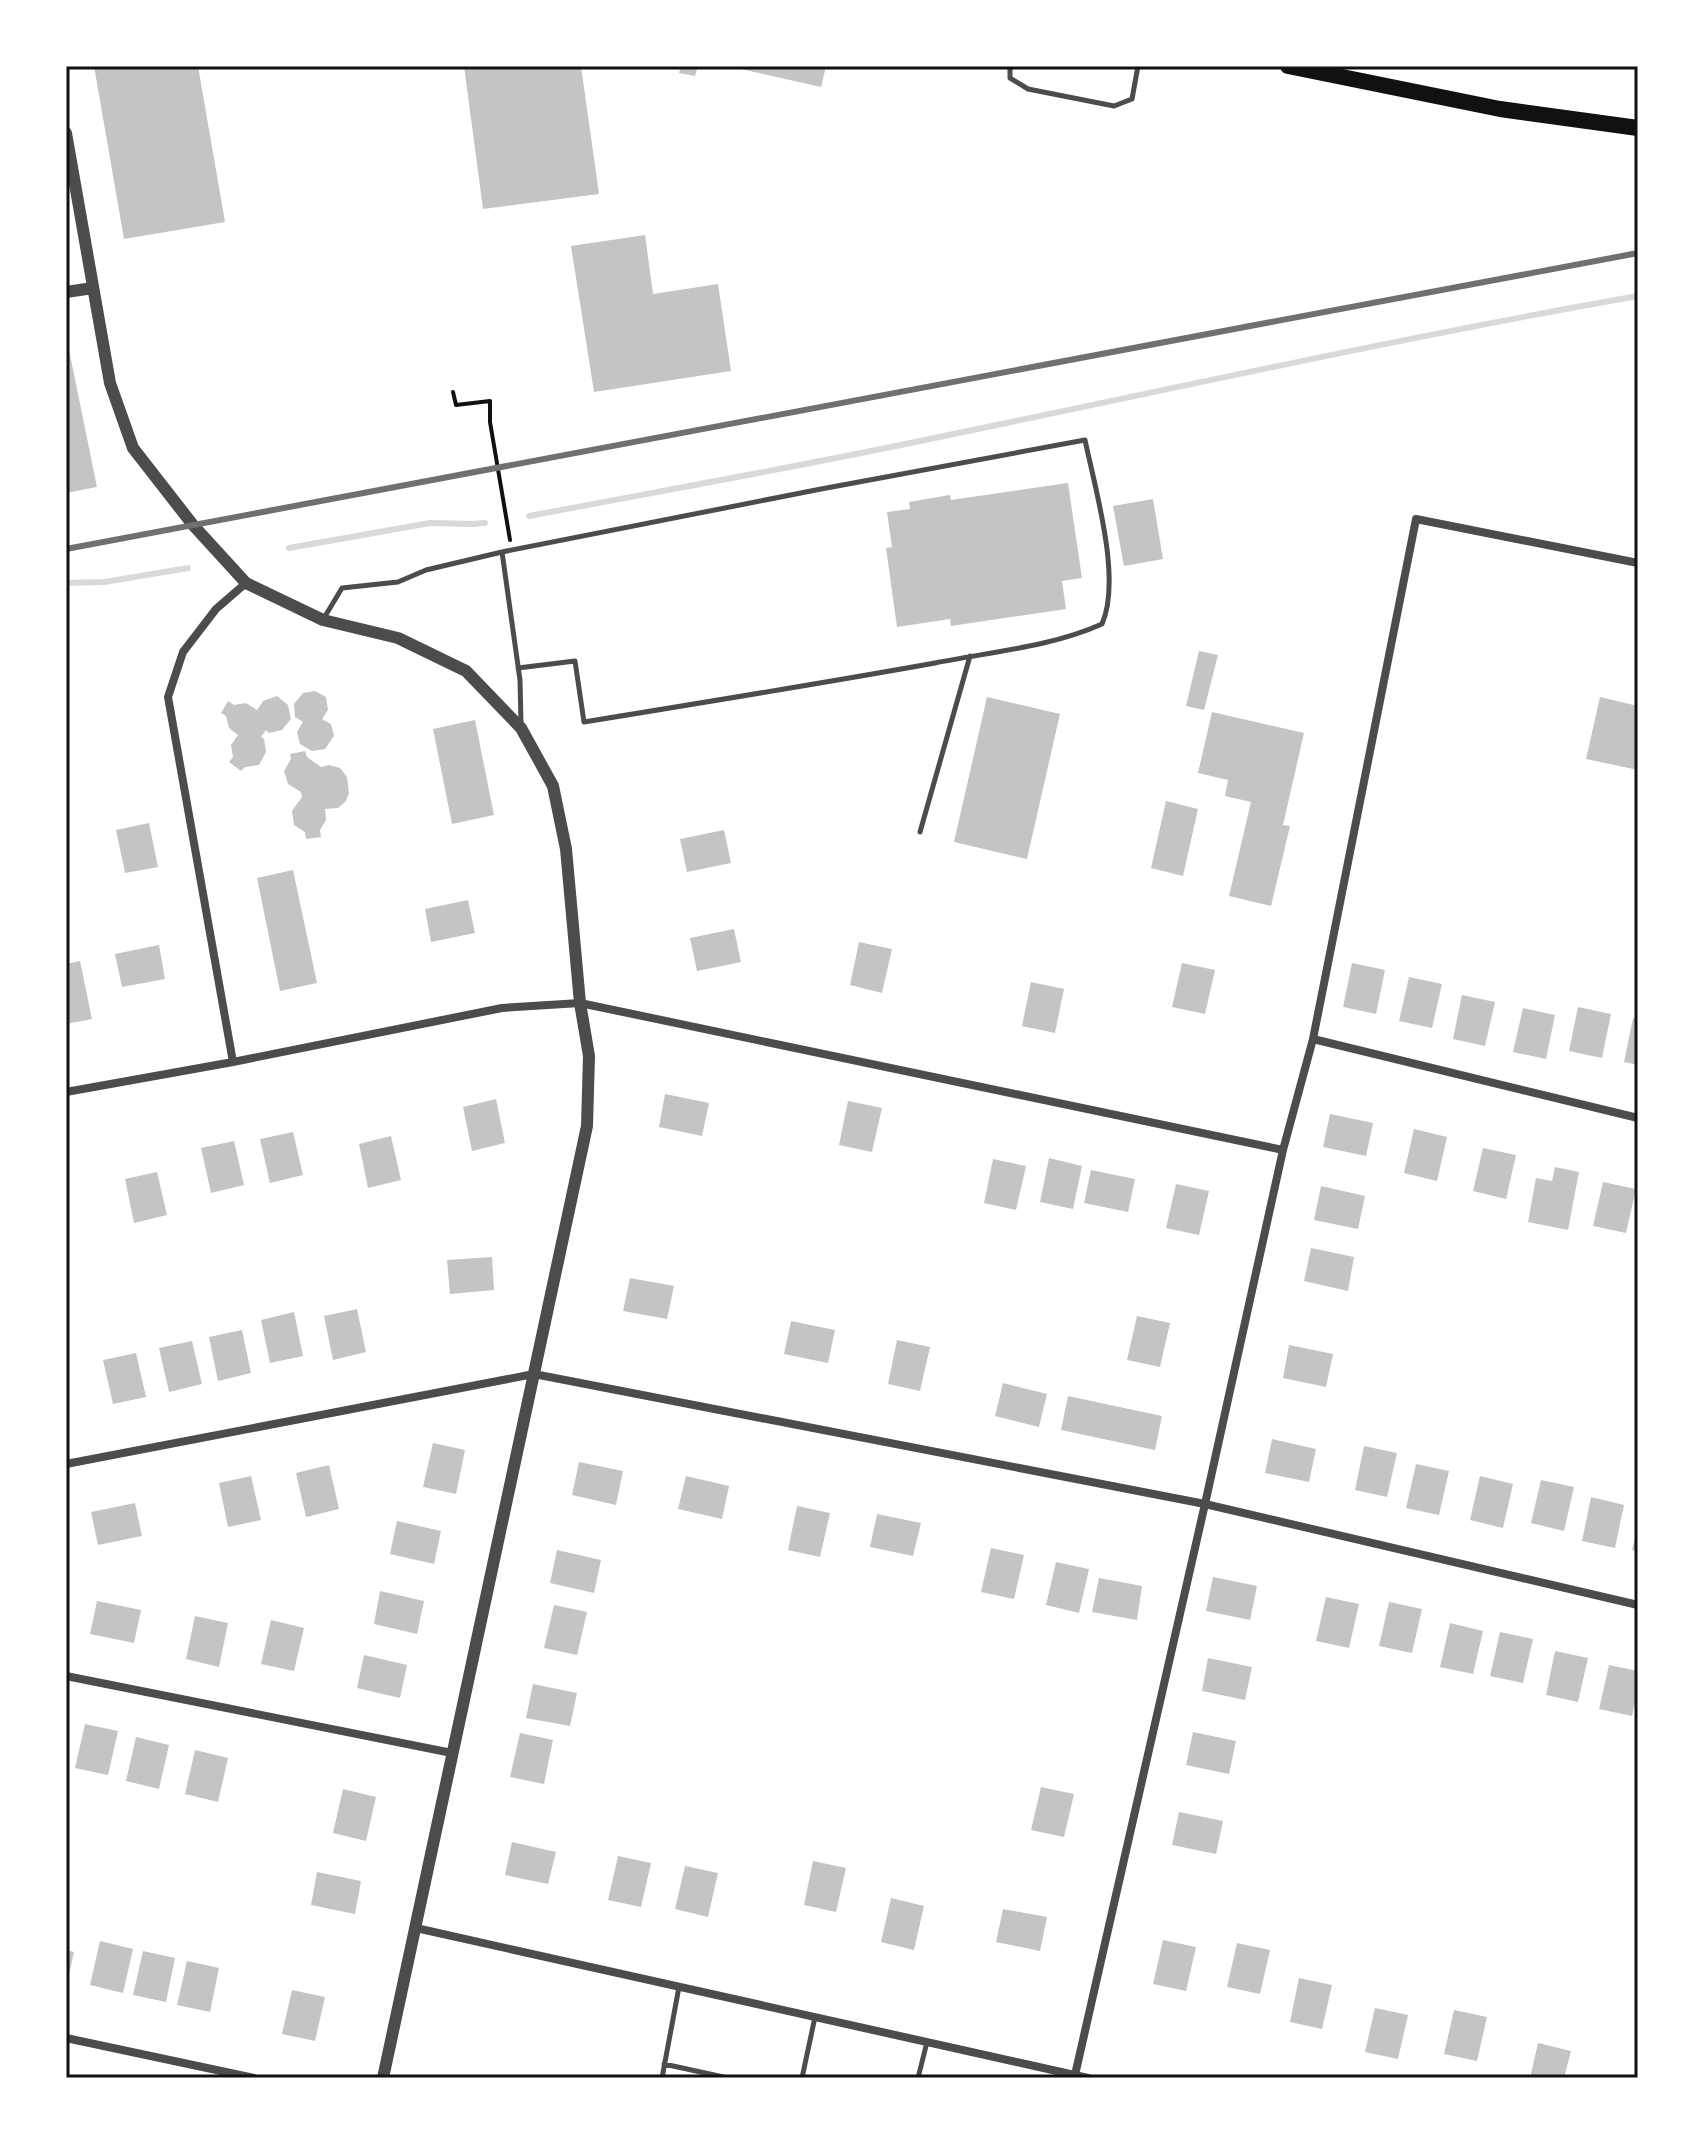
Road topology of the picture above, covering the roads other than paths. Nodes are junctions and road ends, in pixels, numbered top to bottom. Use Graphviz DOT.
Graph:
graph roads {
  1 [pos="1010,66"];
  2 [pos="1138,66"];
  3 [pos="1288,66"];
  4 [pos="1317,69"];
  5 [pos="1638,128"];
  6 [pos="66,133"];
  7 [pos="93,288"];
  8 [pos="66,292"];
  9 [pos="502,552"];
  10 [pos="1638,563"];
  11 [pos="246,583"];
  12 [pos="323,620"];
  13 [pos="970,656"];
  14 [pos="518,668"];
  15 [pos="521,728"];
  16 [pos="920,832"];
  17 [pos="580,1003"];
  18 [pos="1313,1039"];
  19 [pos="233,1062"];
  20 [pos="66,1092"];
  21 [pos="1638,1118"];
  22 [pos="1283,1150"];
  23 [pos="534,1374"];
  24 [pos="66,1464"];
  25 [pos="1205,1504"];
  26 [pos="1638,1605"];
  27 [pos="66,1676"];
  28 [pos="452,1753"];
  29 [pos="416,1928"];
  30 [pos="679,1987"];
  31 [pos="815,2017"];
  32 [pos="66,2038"];
  33 [pos="927,2042"];
  34 [pos="664,2064"];
  35 [pos="1075,2075"];
  36 [pos="254,2078"];
  37 [pos="383,2078"];
  38 [pos="662,2078"];
  39 [pos="728,2078"];
  40 [pos="802,2078"];
  41 [pos="918,2078"];
  42 [pos="1088,2078"];
  1 -- 2 [label="lane"];
  3 -- 4 [label="main road"];
  4 -- 5 [label="main road"];
  6 -- 7 [label="street"];
  7 -- 8 [label="street"];
  7 -- 11 [label="street"];
  9 -- 12 [label="lane"];
  9 -- 13 [label="lane"];
  9 -- 14 [label="lane"];
  10 -- 18 [label="street"];
  11 -- 12 [label="street"];
  11 -- 19 [label="street"];
  12 -- 15 [label="street"];
  13 -- 14 [label="lane"];
  13 -- 16 [label="lane"];
  14 -- 15 [label="lane"];
  15 -- 17 [label="street"];
  17 -- 19 [label="street"];
  17 -- 22 [label="street"];
  17 -- 23 [label="street"];
  18 -- 21 [label="street"];
  18 -- 22 [label="street"];
  19 -- 20 [label="street"];
  22 -- 25 [label="street"];
  23 -- 24 [label="street"];
  23 -- 25 [label="street"];
  23 -- 28 [label="street"];
  25 -- 26 [label="street"];
  25 -- 35 [label="street"];
  27 -- 28 [label="street"];
  28 -- 29 [label="street"];
  29 -- 30 [label="street"];
  29 -- 37 [label="street"];
  30 -- 31 [label="street"];
  30 -- 34 [label="lane"];
  31 -- 33 [label="street"];
  31 -- 40 [label="lane"];
  32 -- 36 [label="street"];
  33 -- 35 [label="street"];
  33 -- 41 [label="lane"];
  34 -- 38 [label="lane"];
  34 -- 39 [label="lane"];
  35 -- 42 [label="street"];
}
